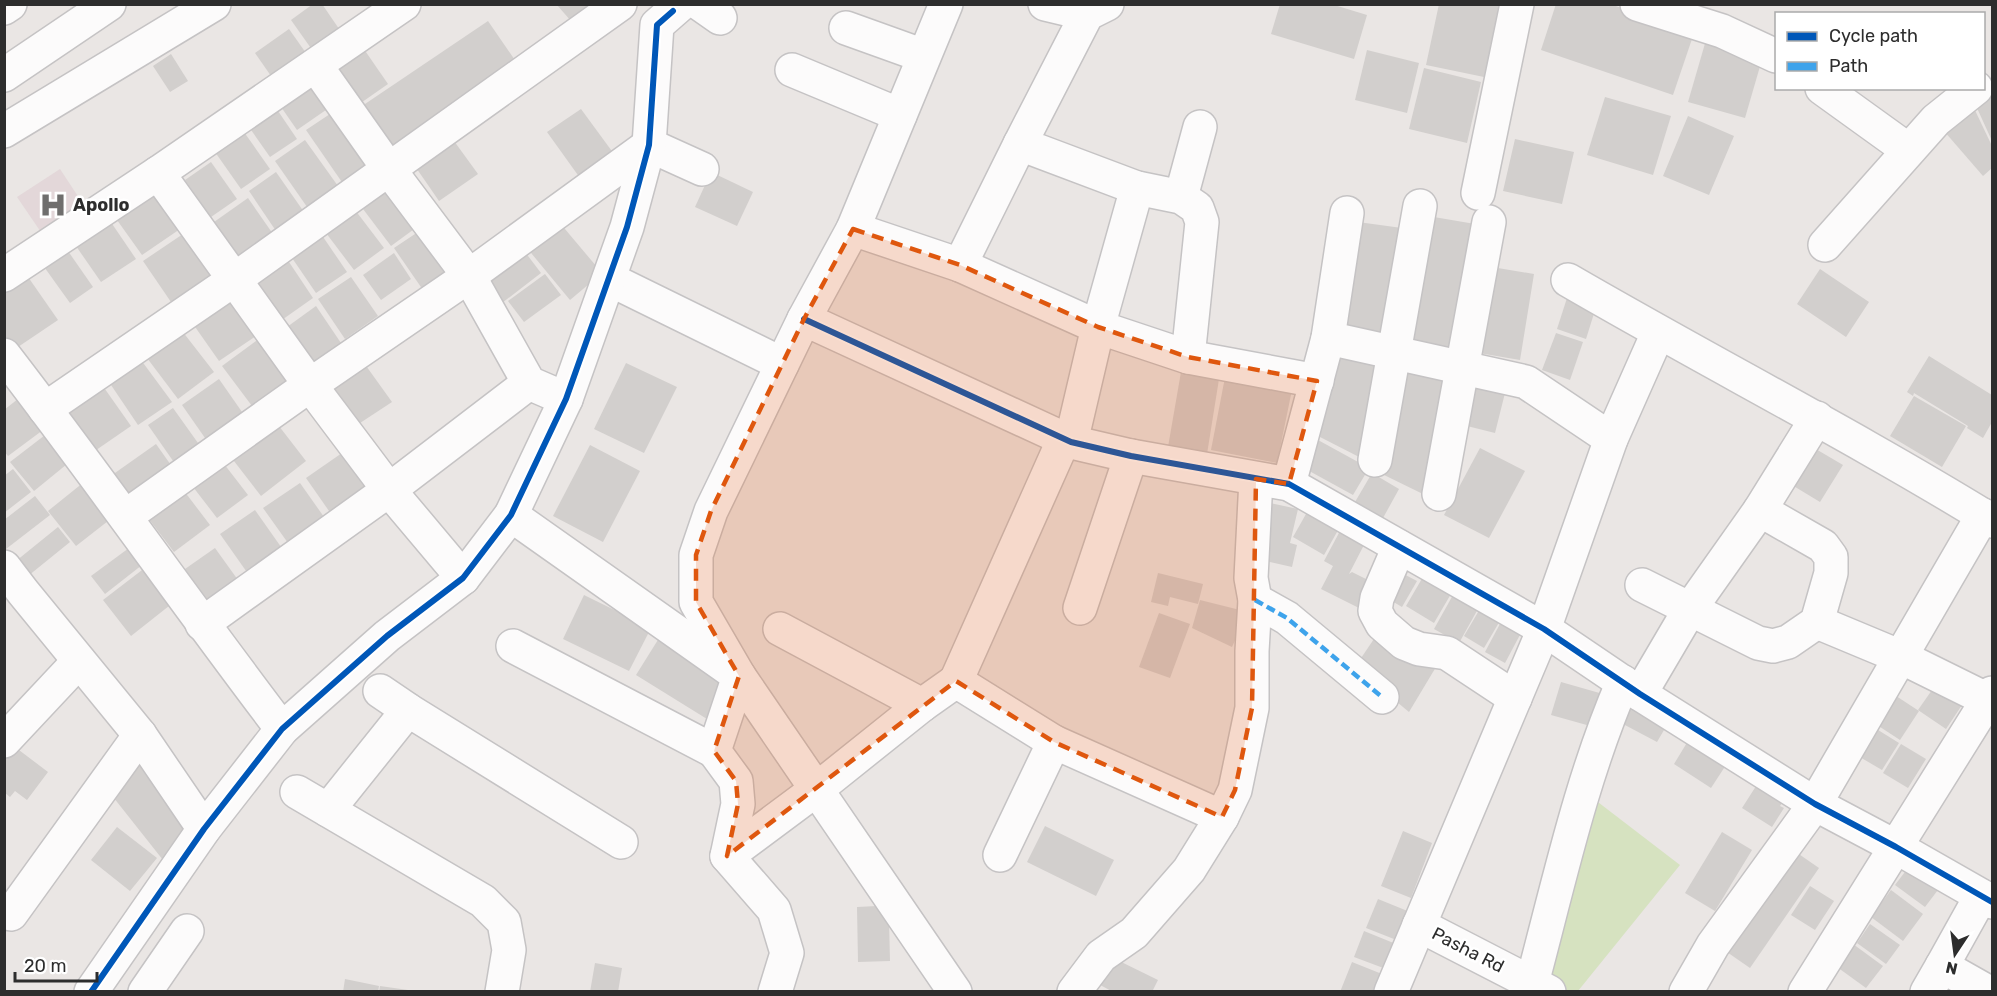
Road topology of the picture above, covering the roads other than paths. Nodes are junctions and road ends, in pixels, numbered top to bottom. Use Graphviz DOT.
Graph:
graph roads {
  1 [pos="10,4"];
  2 [pos="109,4"];
  3 [pos="214,4"];
  4 [pos="404,4"];
  5 [pos="621,4"];
  6 [pos="946,4"];
  7 [pos="1045,4"];
  8 [pos="1517,4"];
  9 [pos="1637,4"];
  10 [pos="4,8"];
  11 [pos="1097,9"];
  12 [pos="686,13"];
  13 [pos="846,28"];
  14 [pos="924,56"];
  15 [pos="1775,56"];
  16 [pos="316,66"];
  17 [pos="792,70"];
  18 [pos="4,75"];
  19 [pos="1825,90"];
  20 [pos="1974,90"];
  21 [pos="900,114"];
  22 [pos="1200,127"];
  23 [pos="4,131"];
  24 [pos="1020,144"];
  25 [pos="648,145"];
  26 [pos="1908,150"];
  27 [pos="388,168"];
  28 [pos="702,169"];
  29 [pos="159,173"];
  30 [pos="1137,188"];
  31 [pos="1181,197"];
  32 [pos="1420,206"];
  33 [pos="1347,213"];
  34 [pos="853,229"];
  35 [pos="1825,244"];
  36 [pos="960,265"];
  37 [pos="4,274"];
  38 [pos="470,276"];
  39 [pos="235,279"];
  40 [pos="609,279"];
  41 [pos="1568,280"];
  42 [pos="804,319"];
  43 [pos="1098,327"];
  44 [pos="1658,333"];
  45 [pos="1328,338"];
  46 [pos="1395,353"];
  47 [pos="4,356"];
  48 [pos="1188,357"];
  49 [pos="782,363"];
  50 [pos="1463,368"];
  51 [pos="1317,381"];
  52 [pos="529,383"];
  53 [pos="310,385"];
  54 [pos="566,399"];
  55 [pos="45,409"];
  56 [pos="1818,418"];
  57 [pos="1611,439"];
  58 [pos="1067,441"];
  59 [pos="1131,456"];
  60 [pos="1375,460"];
  61 [pos="1256,479"];
  62 [pos="1289,484"];
  63 [pos="389,490"];
  64 [pos="1439,494"];
  65 [pos="1760,510"];
  66 [pos="511,515"];
  67 [pos="126,516"];
  68 [pos="1988,518"];
  69 [pos="1399,547"];
  70 [pos="6,575"];
  71 [pos="463,578"];
  72 [pos="1642,585"];
  73 [pos="1255,600"];
  74 [pos="1080,608"];
  75 [pos="1690,609"];
  76 [pos="1817,622"];
  77 [pos="202,624"];
  78 [pos="780,629"];
  79 [pos="1544,630"];
  80 [pos="513,646"];
  81 [pos="1901,657"];
  82 [pos="79,661"];
  83 [pos="739,676"];
  84 [pos="956,681"];
  85 [pos="1631,688"];
  86 [pos="380,691"];
  87 [pos="1990,696"];
  88 [pos="1382,697"];
  89 [pos="1515,698"];
  90 [pos="922,705"];
  91 [pos="408,710"];
  92 [pos="282,729"];
  93 [pos="140,735"];
  94 [pos="4,741"];
  95 [pos="1054,742"];
  96 [pos="714,750"];
  97 [pos="817,789"];
  98 [pos="297,792"];
  99 [pos="1815,804"];
  100 [pos="328,810"];
  101 [pos="1222,817"];
  102 [pos="204,829"];
  103 [pos="621,842"];
  104 [pos="1896,847"];
  105 [pos="1000,855"];
  106 [pos="727,856"];
  107 [pos="1987,899"];
  108 [pos="11,914"];
  109 [pos="1419,925"];
  110 [pos="187,931"];
  111 [pos="1935,979"];
  112 [pos="1537,989"];
  113 [pos="92,992"];
  114 [pos="146,992"];
  115 [pos="502,992"];
  116 [pos="775,992"];
  117 [pos="955,992"];
  118 [pos="1074,992"];
  119 [pos="1391,992"];
  120 [pos="1686,992"];
  121 [pos="1805,992"];
  122 [pos="1988,992"];
  1 -- 10 [label="street"];
  2 -- 18 [label="street"];
  3 -- 23 [label="street"];
  4 -- 16 [label="street"];
  5 -- 12 [label="street"];
  5 -- 27 [label="street"];
  6 -- 14 [label="street"];
  7 -- 11 [label="street"];
  8 -- 50 [label="street"];
  9 -- 15 [label="street"];
  11 -- 24 [label="street"];
  12 -- 25 [label="street"];
  13 -- 14 [label="street"];
  14 -- 21 [label="street"];
  16 -- 27 [label="street"];
  16 -- 29 [label="street"];
  17 -- 21 [label="street"];
  19 -- 26 [label="street"];
  20 -- 26 [label="street"];
  21 -- 34 [label="street"];
  22 -- 31 [label="street"];
  24 -- 30 [label="street"];
  24 -- 36 [label="street"];
  25 -- 28 [label="street"];
  25 -- 38 [label="street"];
  25 -- 40 [label="street"];
  26 -- 35 [label="street"];
  27 -- 38 [label="street"];
  27 -- 39 [label="street"];
  29 -- 37 [label="street"];
  29 -- 39 [label="street"];
  30 -- 31 [label="street"];
  30 -- 43 [label="street"];
  31 -- 48 [label="street"];
  32 -- 46 [label="street"];
  33 -- 45 [label="street"];
  34 -- 36 [label="street"];
  34 -- 42 [label="street"];
  36 -- 43 [label="street"];
  38 -- 52 [label="street"];
  38 -- 53 [label="street"];
  39 -- 53 [label="street"];
  39 -- 55 [label="street"];
  40 -- 49 [label="street"];
  40 -- 54 [label="street"];
  41 -- 44 [label="street"];
  42 -- 49 [label="street"];
  42 -- 58 [label="street"];
  43 -- 48 [label="street"];
  43 -- 58 [label="street"];
  44 -- 56 [label="street"];
  44 -- 57 [label="street"];
  45 -- 46 [label="street"];
  45 -- 51 [label="street"];
  46 -- 50 [label="street"];
  46 -- 60 [label="street"];
  47 -- 55 [label="street"];
  48 -- 51 [label="street"];
  49 -- 83 [label="street"];
  50 -- 57 [label="street"];
  50 -- 64 [label="street"];
  51 -- 62 [label="street"];
  52 -- 54 [label="street"];
  52 -- 63 [label="street"];
  53 -- 63 [label="street"];
  53 -- 67 [label="street"];
  54 -- 66 [label="street"];
  55 -- 67 [label="street"];
  56 -- 65 [label="street"];
  56 -- 68 [label="street"];
  57 -- 79 [label="street"];
  58 -- 59 [label="street"];
  58 -- 84 [label="street"];
  59 -- 61 [label="street"];
  59 -- 74 [label="street"];
  61 -- 62 [label="street"];
  61 -- 73 [label="street"];
  62 -- 69 [label="street"];
  63 -- 71 [label="street"];
  63 -- 77 [label="street"];
  65 -- 75 [label="street"];
  65 -- 76 [label="street"];
  66 -- 71 [label="street"];
  66 -- 83 [label="street"];
  67 -- 77 [label="street"];
  68 -- 81 [label="street"];
  69 -- 79 [label="street"];
  69 -- 89 [label="street"];
  70 -- 82 [label="street"];
  71 -- 92 [label="street"];
  72 -- 75 [label="street"];
  73 -- 88 [label="street"];
  73 -- 101 [label="street"];
  75 -- 76 [label="street"];
  75 -- 85 [label="street"];
  76 -- 81 [label="street"];
  77 -- 92 [label="street"];
  78 -- 90 [label="street"];
  79 -- 85 [label="street"];
  79 -- 89 [label="street"];
  80 -- 96 [label="street"];
  81 -- 87 [label="street"];
  81 -- 99 [label="street"];
  82 -- 93 [label="street"];
  82 -- 94 [label="street"];
  83 -- 96 [label="street"];
  83 -- 97 [label="street"];
  84 -- 90 [label="street"];
  84 -- 95 [label="street"];
  85 -- 99 [label="street"];
  85 -- 112 [label="street"];
  86 -- 91 [label="street"];
  87 -- 104 [label="street"];
  89 -- 109 [label="street"];
  90 -- 97 [label="street"];
  91 -- 100 [label="street"];
  91 -- 103 [label="street"];
  92 -- 102 [label="street"];
  93 -- 102 [label="street"];
  93 -- 108 [label="street"];
  95 -- 101 [label="street"];
  95 -- 105 [label="street"];
  96 -- 106 [label="street"];
  97 -- 106 [label="street"];
  97 -- 117 [label="street"];
  98 -- 100 [label="street"];
  99 -- 104 [label="street"];
  99 -- 120 [label="street"];
  100 -- 115 [label="street"];
  101 -- 118 [label="street"];
  102 -- 113 [label="street"];
  104 -- 107 [label="street"];
  104 -- 121 [label="street"];
  106 -- 116 [label="street"];
  107 -- 111 [label="street"];
  109 -- 112 [label="street, Pasha Rd"];
  109 -- 119 [label="street"];
  110 -- 114 [label="street"];
  111 -- 122 [label="street"];
}
